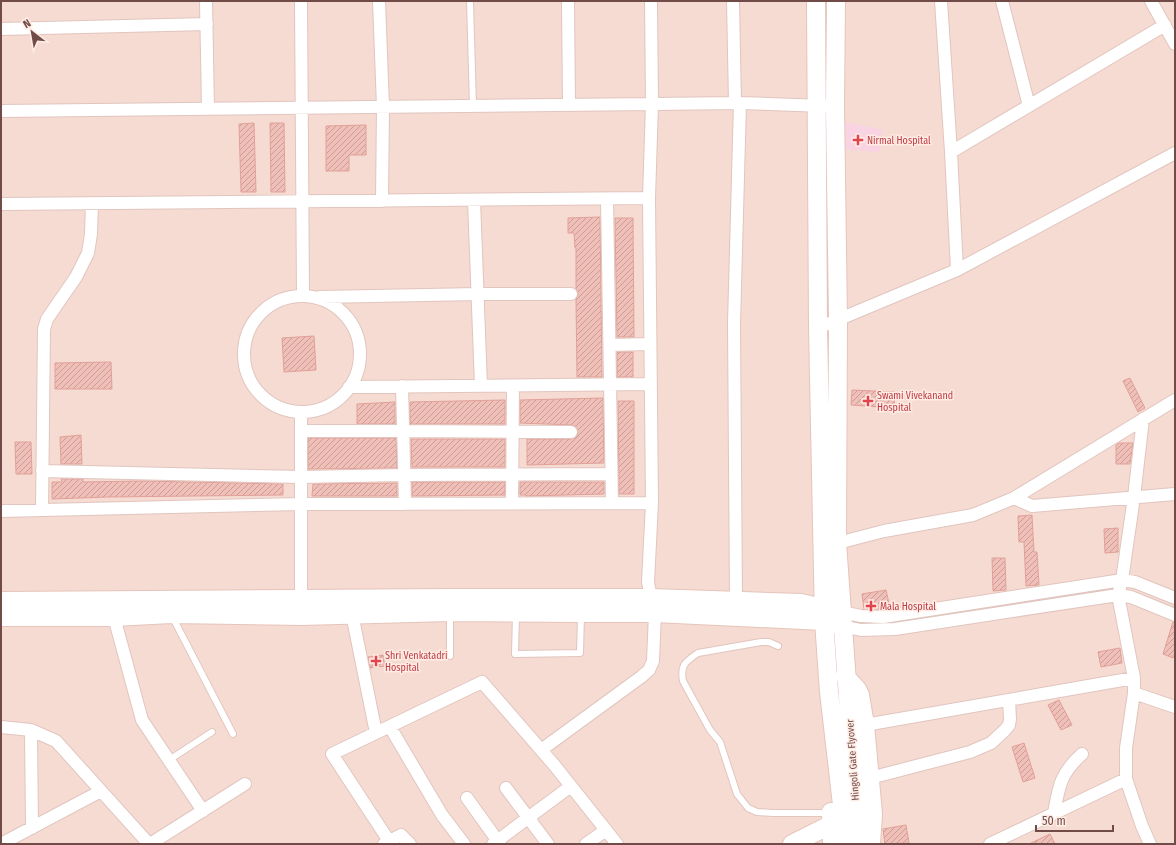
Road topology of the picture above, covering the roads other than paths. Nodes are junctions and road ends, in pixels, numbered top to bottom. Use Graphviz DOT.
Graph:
graph roads {
  1 [pos="206,1"];
  2 [pos="301,1"];
  3 [pos="379,1"];
  4 [pos="470,1"];
  5 [pos="568,1"];
  6 [pos="651,1"];
  7 [pos="733,1"];
  8 [pos="816,1"];
  9 [pos="836,1"];
  10 [pos="941,1"];
  11 [pos="1002,1"];
  12 [pos="1151,1"];
  13 [pos="207,24"];
  14 [pos="1165,25"];
  15 [pos="1,29"];
  16 [pos="1175,44"];
  17 [pos="737,103"];
  18 [pos="652,104"];
  19 [pos="568,105"];
  20 [pos="817,105"];
  21 [pos="473,106"];
  22 [pos="835,106"];
  23 [pos="1030,106"];
  24 [pos="383,107"];
  25 [pos="302,108"];
  26 [pos="208,109"];
  27 [pos="1,111"];
  28 [pos="951,152"];
  29 [pos="1175,153"];
  30 [pos="649,198"];
  31 [pos="607,199"];
  32 [pos="474,200"];
  33 [pos="382,201"];
  34 [pos="302,202"];
  35 [pos="92,203"];
  36 [pos="1,204"];
  37 [pos="957,270"];
  38 [pos="478,294"];
  39 [pos="571,294"];
  40 [pos="303,295"];
  41 [pos="316,297"];
  42 [pos="838,320"];
  43 [pos="818,328"];
  44 [pos="650,344"];
  45 [pos="610,345"];
  46 [pos="650,384"];
  47 [pos="611,385"];
  48 [pos="402,386"];
  49 [pos="481,386"];
  50 [pos="513,386"];
  51 [pos="350,387"];
  52 [pos="1175,400"];
  53 [pos="301,412"];
  54 [pos="1143,419"];
  55 [pos="301,431"];
  56 [pos="403,431"];
  57 [pos="513,431"];
  58 [pos="572,432"];
  59 [pos="42,472"];
  60 [pos="612,474"];
  61 [pos="404,475"];
  62 [pos="513,475"];
  63 [pos="301,477"];
  64 [pos="1174,494"];
  65 [pos="1014,498"];
  66 [pos="1134,498"];
  67 [pos="512,503"];
  68 [pos="612,503"];
  69 [pos="652,503"];
  70 [pos="301,504"];
  71 [pos="405,504"];
  72 [pos="42,510"];
  73 [pos="1,511"];
  74 [pos="829,546"];
  75 [pos="1122,580"];
  76 [pos="1118,595"];
  77 [pos="1175,598"];
  78 [pos="736,600"];
  79 [pos="1,601"];
  80 [pos="450,605"];
  81 [pos="653,606"];
  82 [pos="301,608"];
  83 [pos="516,612"];
  84 [pos="581,612"];
  85 [pos="171,614"];
  86 [pos="352,614"];
  87 [pos="824,614"];
  88 [pos="1175,615"];
  89 [pos="1,616"];
  90 [pos="114,617"];
  91 [pos="841,619"];
  92 [pos="778,646"];
  93 [pos="450,656"];
  94 [pos="837,677"];
  95 [pos="1134,678"];
  96 [pos="1134,693"];
  97 [pos="1009,700"];
  98 [pos="1175,707"];
  99 [pos="865,725"];
  100 [pos="1,727"];
  101 [pos="390,727"];
  102 [pos="31,730"];
  103 [pos="212,732"];
  104 [pos="376,733"];
  105 [pos="233,734"];
  106 [pos="541,750"];
  107 [pos="1082,754"];
  108 [pos="168,760"];
  109 [pos="870,778"];
  110 [pos="1126,779"];
  111 [pos="245,784"];
  112 [pos="571,786"];
  113 [pos="506,788"];
  114 [pos="101,792"];
  115 [pos="467,798"];
  116 [pos="203,811"];
  117 [pos="1054,813"];
  118 [pos="528,817"];
  119 [pos="841,820"];
  120 [pos="32,828"];
  121 [pos="606,830"];
  122 [pos="386,842"];
  123 [pos="497,843"];
  124 [pos="1,844"];
  125 [pos="150,844"];
  126 [pos="410,844"];
  127 [pos="464,844"];
  128 [pos="548,844"];
  129 [pos="586,844"];
  130 [pos="617,844"];
  131 [pos="792,844"];
  132 [pos="832,844"];
  133 [pos="845,844"];
  134 [pos="856,844"];
  135 [pos="871,844"];
  136 [pos="990,844"];
  137 [pos="1150,844"];
  1 -- 13 [label="street"];
  2 -- 25 [label="street"];
  3 -- 24 [label="street"];
  4 -- 21 [label="lane"];
  5 -- 19 [label="street"];
  6 -- 18 [label="street"];
  7 -- 17 [label="street"];
  8 -- 20 [label="main road"];
  9 -- 22 [label="main road"];
  10 -- 28 [label="street"];
  11 -- 23 [label="street"];
  12 -- 14 [label="street"];
  13 -- 15 [label="street"];
  13 -- 26 [label="street"];
  14 -- 16 [label="street"];
  14 -- 23 [label="street"];
  17 -- 18 [label="street"];
  17 -- 20 [label="street"];
  17 -- 78 [label="street"];
  18 -- 19 [label="street"];
  18 -- 30 [label="street"];
  19 -- 21 [label="street"];
  20 -- 22 [label="street"];
  20 -- 43 [label="main road"];
  21 -- 24 [label="street"];
  22 -- 42 [label="main road"];
  23 -- 28 [label="street"];
  24 -- 25 [label="street"];
  24 -- 33 [label="street"];
  25 -- 26 [label="street"];
  25 -- 34 [label="street"];
  26 -- 27 [label="street"];
  28 -- 37 [label="street"];
  29 -- 37 [label="street"];
  30 -- 31 [label="street"];
  30 -- 44 [label="street"];
  31 -- 32 [label="street"];
  31 -- 45 [label="street"];
  32 -- 33 [label="street"];
  32 -- 38 [label="street"];
  33 -- 34 [label="street"];
  34 -- 35 [label="street"];
  34 -- 40 [label="street"];
  35 -- 36 [label="street"];
  35 -- 59 [label="street"];
  37 -- 42 [label="street"];
  38 -- 39 [label="street"];
  38 -- 41 [label="street"];
  38 -- 49 [label="street"];
  40 -- 41 [label="street"];
  40 -- 53 [label="street"];
  41 -- 51 [label="street"];
  42 -- 43 [label="street"];
  42 -- 74 [label="main road"];
  43 -- 74 [label="main road"];
  44 -- 45 [label="street"];
  44 -- 46 [label="street"];
  45 -- 47 [label="street"];
  46 -- 47 [label="street"];
  46 -- 69 [label="street"];
  47 -- 50 [label="street"];
  47 -- 60 [label="street"];
  48 -- 49 [label="street"];
  48 -- 51 [label="street"];
  48 -- 56 [label="street"];
  49 -- 50 [label="street"];
  50 -- 57 [label="street"];
  51 -- 53 [label="street"];
  52 -- 54 [label="street"];
  53 -- 55 [label="street"];
  54 -- 65 [label="street"];
  54 -- 66 [label="street"];
  55 -- 56 [label="street"];
  55 -- 63 [label="street"];
  56 -- 57 [label="street"];
  56 -- 61 [label="street"];
  57 -- 58 [label="street"];
  57 -- 62 [label="street"];
  59 -- 63 [label="street"];
  59 -- 72 [label="street"];
  60 -- 62 [label="street"];
  60 -- 68 [label="street"];
  61 -- 62 [label="street"];
  61 -- 63 [label="street"];
  61 -- 71 [label="street"];
  62 -- 67 [label="street"];
  63 -- 70 [label="street"];
  64 -- 66 [label="street"];
  65 -- 66 [label="street"];
  65 -- 74 [label="street"];
  66 -- 75 [label="street"];
  67 -- 68 [label="street"];
  67 -- 71 [label="street"];
  68 -- 69 [label="street"];
  69 -- 81 [label="street"];
  70 -- 71 [label="street"];
  70 -- 72 [label="street"];
  70 -- 82 [label="street"];
  72 -- 73 [label="street"];
  74 -- 87 [label="main road"];
  74 -- 91 [label="main road"];
  75 -- 76 [label="street"];
  75 -- 77 [label="street"];
  75 -- 91 [label="street"];
  76 -- 88 [label="street"];
  76 -- 91 [label="street"];
  76 -- 95 [label="street"];
  78 -- 81 [label="main road"];
  78 -- 87 [label="main road"];
  79 -- 82 [label="main road"];
  80 -- 81 [label="main road"];
  80 -- 82 [label="main road"];
  80 -- 83 [label="main road"];
  80 -- 86 [label="main road"];
  80 -- 93 [label="lane"];
  81 -- 84 [label="main road"];
  81 -- 87 [label="main road"];
  81 -- 106 [label="street"];
  82 -- 85 [label="main road"];
  82 -- 86 [label="main road"];
  83 -- 84 [label="main road"];
  83 -- 84 [label="lane"];
  85 -- 90 [label="main road"];
  85 -- 105 [label="lane"];
  86 -- 104 [label="street"];
  87 -- 91 [label="main road"];
  87 -- 94 [label="main road"];
  89 -- 90 [label="main road"];
  90 -- 108 [label="street"];
  91 -- 94 [label="main road"];
  92 -- 119 [label="lane"];
  94 -- 99 [label="main road"];
  94 -- 119 [label="main road, Hingoli Gate Flyover"];
  94 -- 119 [label="main road"];
  95 -- 96 [label="street"];
  95 -- 97 [label="street"];
  96 -- 98 [label="street"];
  96 -- 110 [label="street"];
  97 -- 99 [label="street"];
  97 -- 109 [label="street"];
  99 -- 109 [label="main road"];
  100 -- 102 [label="street"];
  101 -- 104 [label="street"];
  101 -- 106 [label="street"];
  101 -- 127 [label="street"];
  102 -- 114 [label="street"];
  102 -- 120 [label="street"];
  103 -- 108 [label="lane"];
  104 -- 122 [label="street"];
  106 -- 112 [label="street"];
  107 -- 117 [label="street"];
  108 -- 116 [label="street"];
  109 -- 135 [label="main road"];
  110 -- 117 [label="street"];
  110 -- 137 [label="street"];
  111 -- 116 [label="street"];
  112 -- 118 [label="street"];
  112 -- 121 [label="street"];
  113 -- 118 [label="street"];
  114 -- 120 [label="street"];
  114 -- 125 [label="street"];
  115 -- 123 [label="street"];
  116 -- 125 [label="street"];
  117 -- 136 [label="street"];
  118 -- 123 [label="street"];
  118 -- 128 [label="street"];
  119 -- 131 [label="main road"];
  119 -- 132 [label="main road"];
  119 -- 133 [label="main road, Hingoli Gate Flyover"];
  119 -- 134 [label="main road, Hingoli Gate Flyover"];
  120 -- 124 [label="street"];
  121 -- 129 [label="street"];
  121 -- 130 [label="street"];
  122 -- 126 [label="street"];
}
